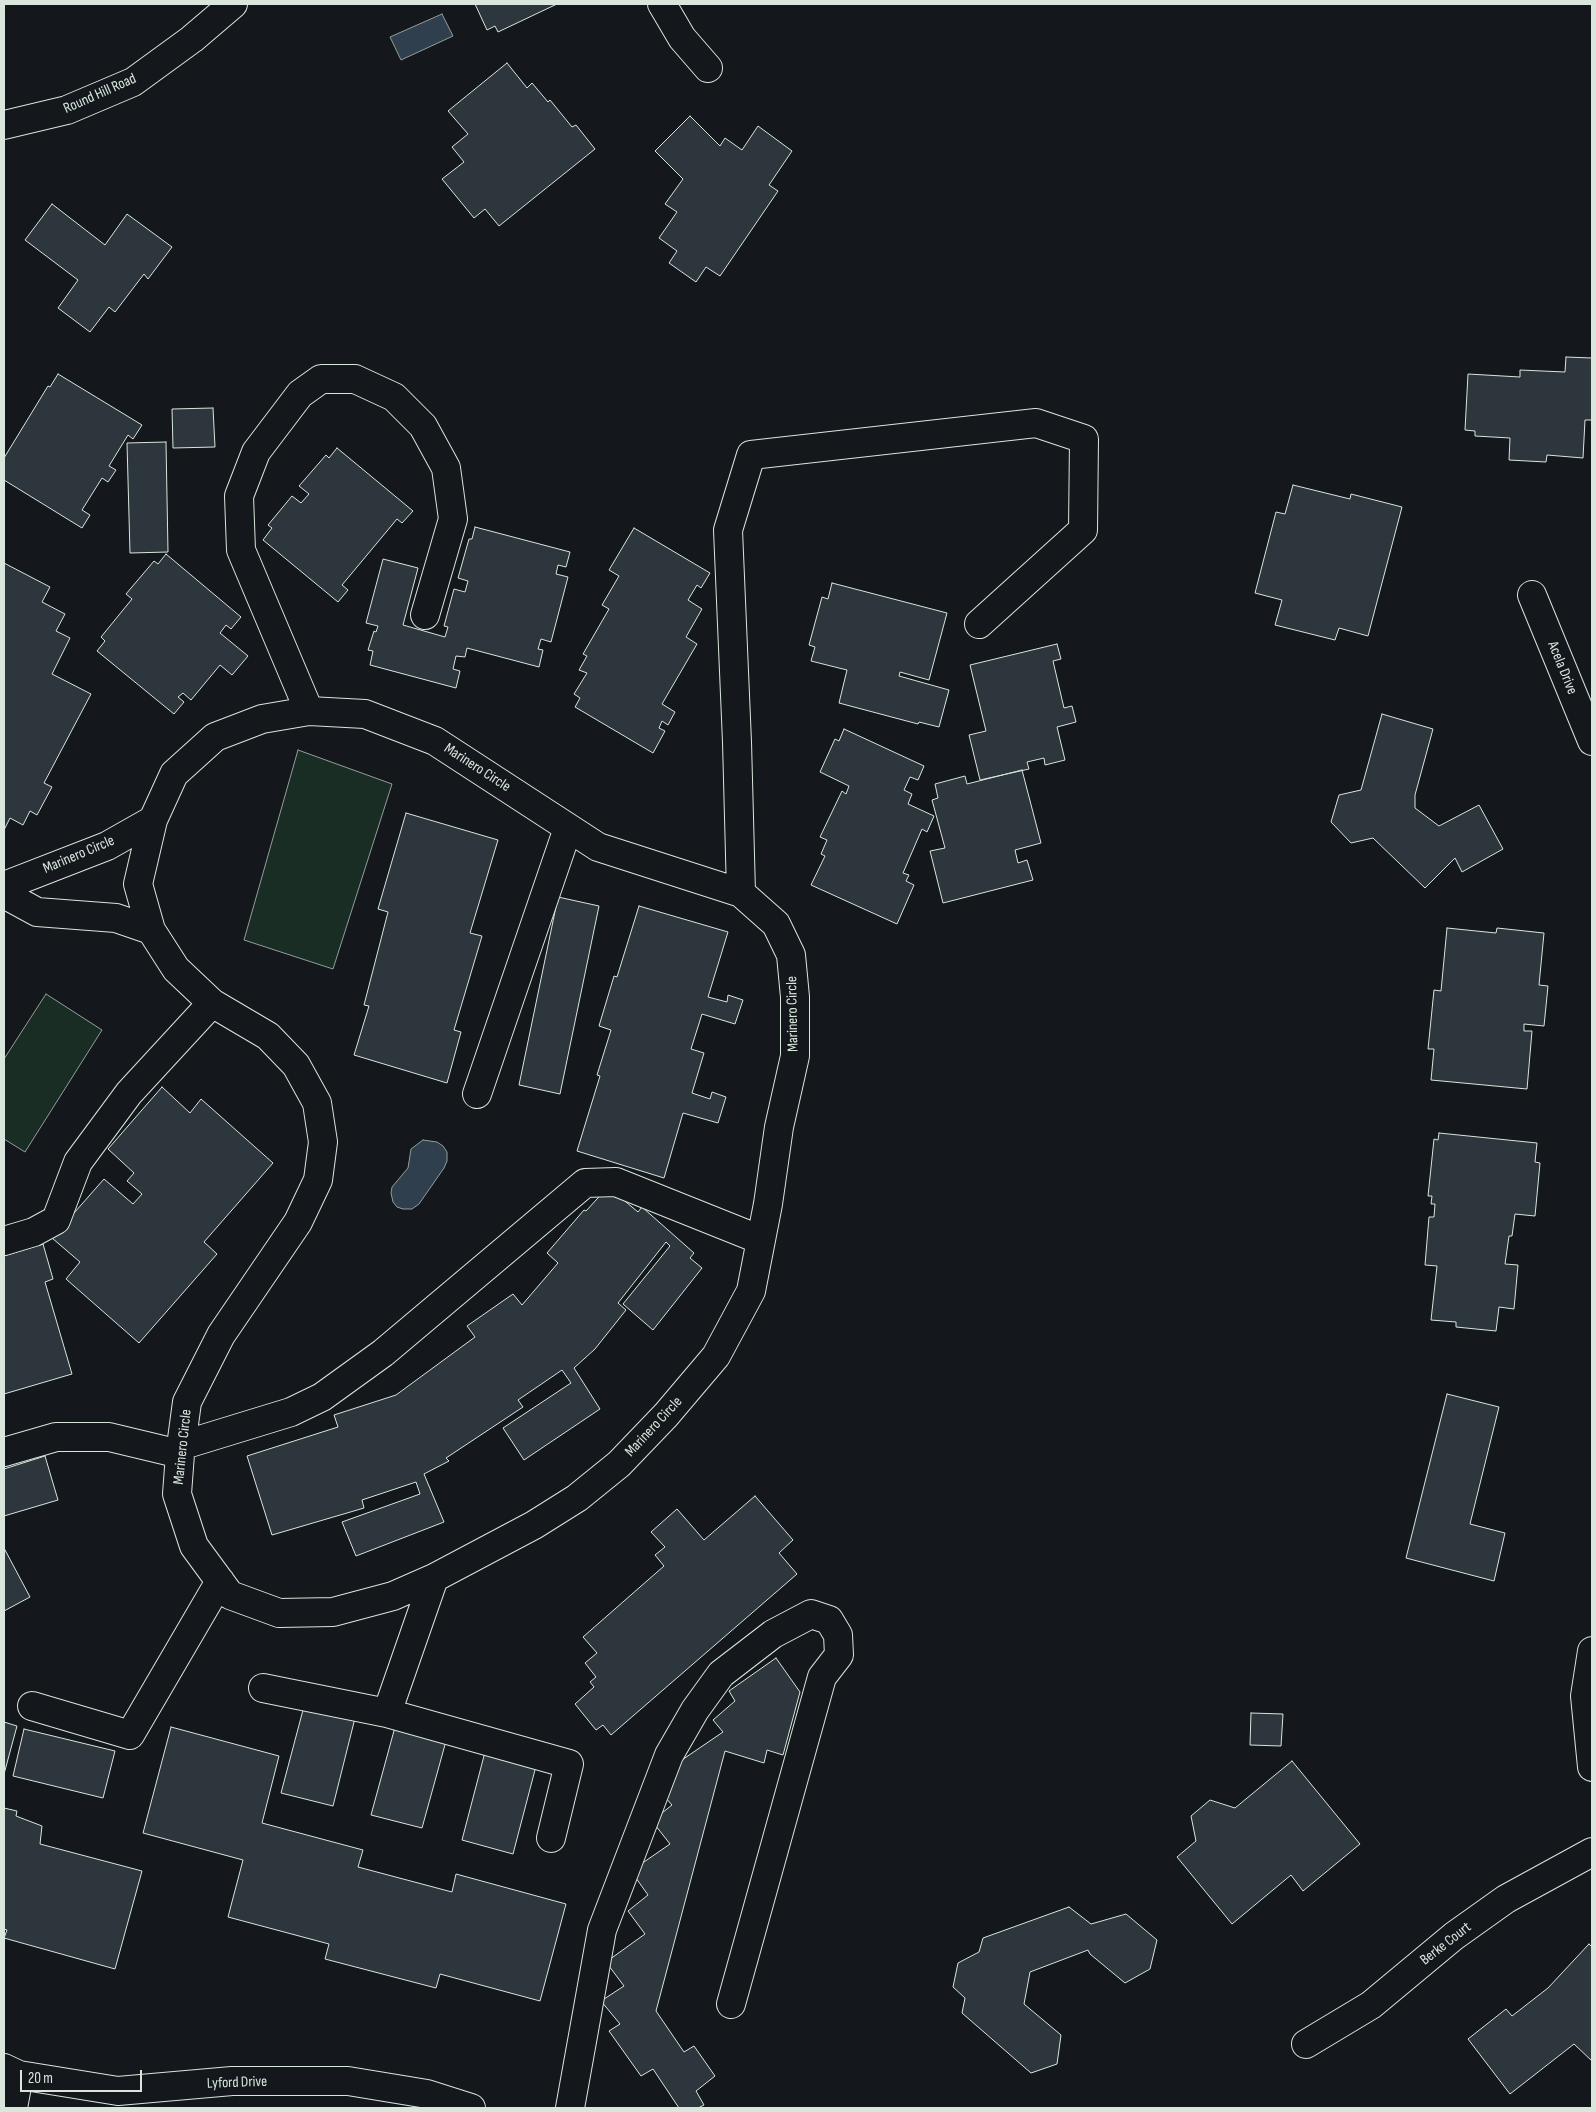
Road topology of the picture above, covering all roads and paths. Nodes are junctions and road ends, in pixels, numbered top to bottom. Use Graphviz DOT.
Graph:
graph roads {
  1 [pos="233,4"];
  2 [pos="662,4"];
  3 [pos="708,68"];
  4 [pos="4,125"];
  5 [pos="1532,596"];
  6 [pos="425,615"];
  7 [pos="979,624"];
  8 [pos="309,711"];
  9 [pos="1592,741"];
  10 [pos="153,820"];
  11 [pos="568,828"];
  12 [pos="4,886"];
  13 [pos="741,893"];
  14 [pos="4,894"];
  15 [pos="151,930"];
  16 [pos="212,1002"];
  17 [pos="477,1094"];
  18 [pos="761,1240"];
  19 [pos="4,1241"];
  20 [pos="180,1450"];
  21 [pos="4,1452"];
  22 [pos="434,1578"];
  23 [pos="220,1581"];
  24 [pos="1592,1651"];
  25 [pos="263,1688"];
  26 [pos="32,1706"];
  27 [pos="387,1713"];
  28 [pos="1592,1766"];
  29 [pos="551,1838"];
  30 [pos="1592,1852"];
  31 [pos="731,2004"];
  32 [pos="1306,2044"];
  33 [pos="11,2071"];
  34 [pos="13,2108"];
  35 [pos="471,2108"];
  36 [pos="570,2108"];
  1 -- 4 [label="street, Round Hill Road"];
  2 -- 3 [label="street"];
  5 -- 9 [label="street, Acela Drive"];
  6 -- 8 [label="street"];
  7 -- 13 [label="street"];
  8 -- 10 [label="street, Marinero Circle"];
  8 -- 11 [label="street, Marinero Circle"];
  10 -- 12 [label="street, Marinero Circle"];
  10 -- 15 [label="street, Marinero Circle"];
  11 -- 13 [label="street, Marinero Circle"];
  11 -- 17 [label="street"];
  13 -- 18 [label="street, Marinero Circle"];
  14 -- 15 [label="street"];
  15 -- 16 [label="street, Marinero Circle"];
  16 -- 19 [label="street"];
  16 -- 20 [label="street, Marinero Circle"];
  18 -- 20 [label="street"];
  18 -- 22 [label="street, Marinero Circle"];
  20 -- 21 [label="street"];
  20 -- 23 [label="street, Marinero Circle"];
  22 -- 23 [label="street, Marinero Circle"];
  22 -- 27 [label="street"];
  23 -- 26 [label="street"];
  24 -- 28 [label="street"];
  25 -- 27 [label="street"];
  27 -- 29 [label="street"];
  30 -- 32 [label="street, Berke Court"];
  31 -- 36 [label="street"];
  33 -- 34 [label="street"];
  33 -- 35 [label="street, Lyford Drive"];
}
